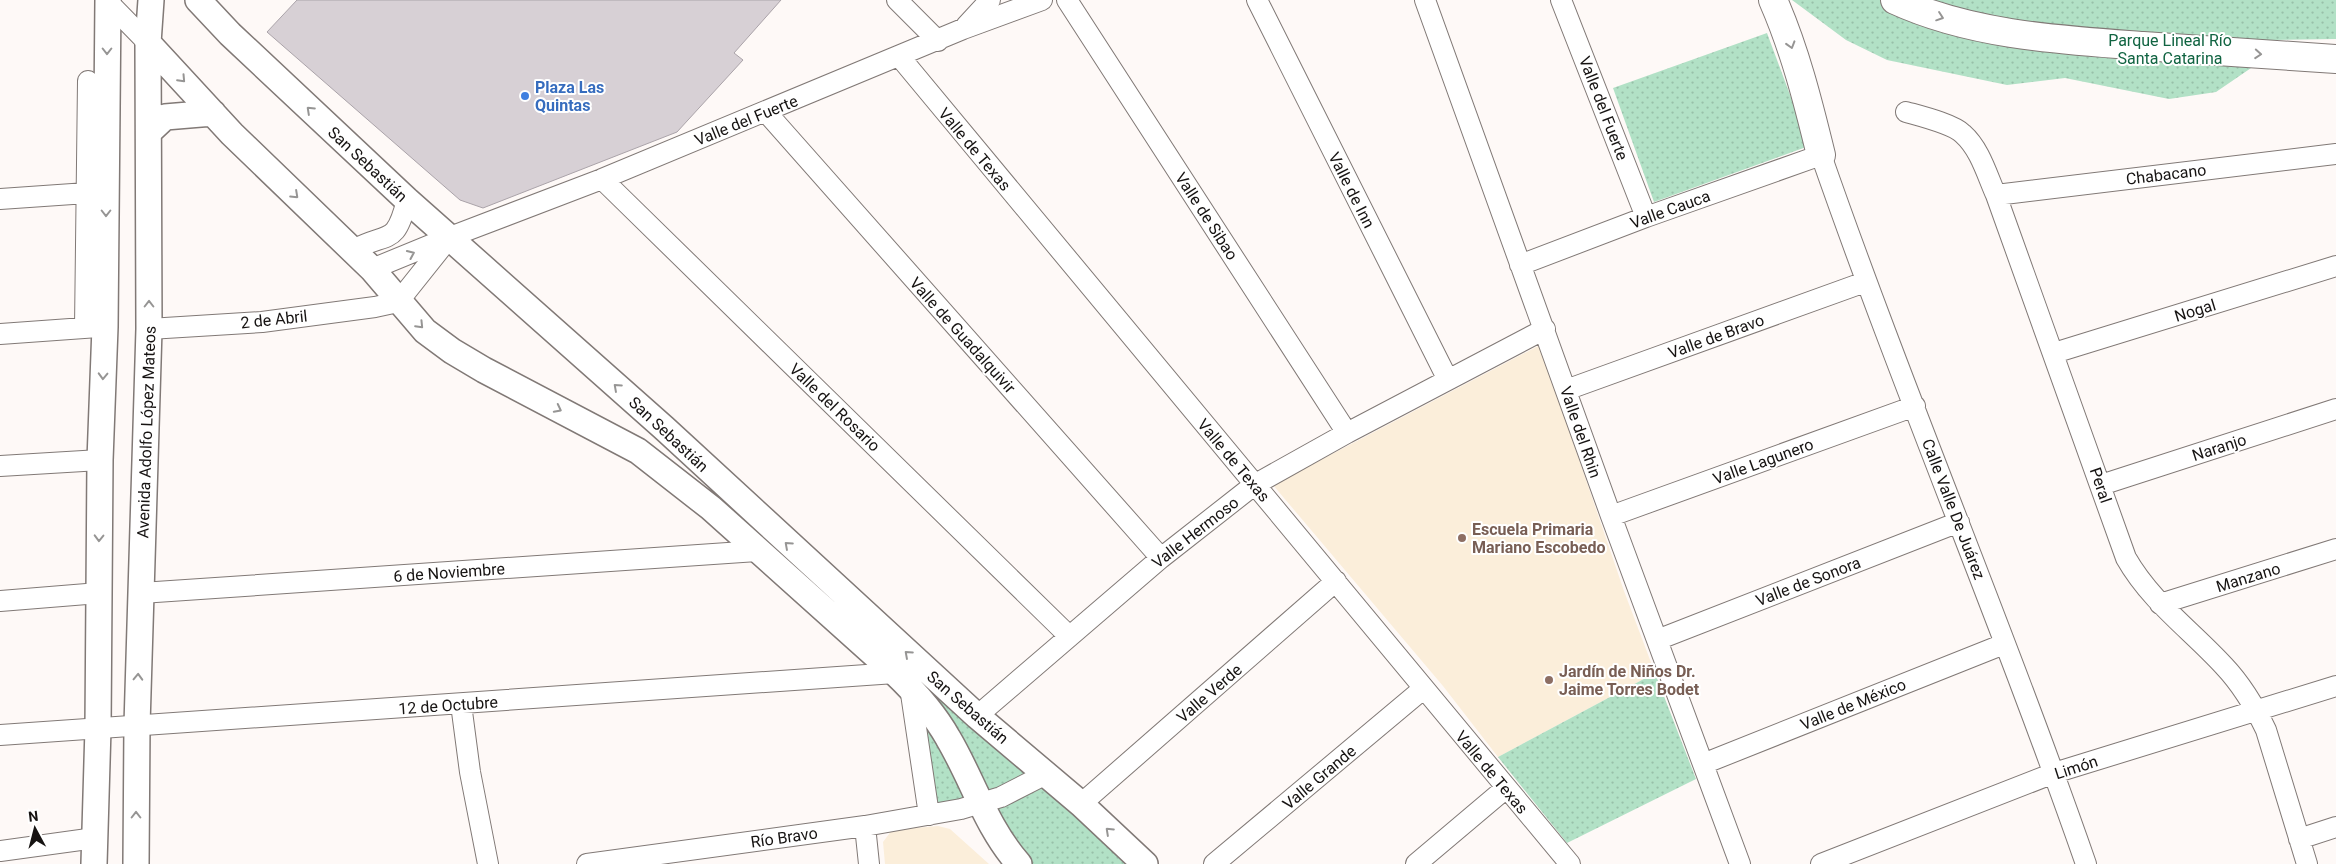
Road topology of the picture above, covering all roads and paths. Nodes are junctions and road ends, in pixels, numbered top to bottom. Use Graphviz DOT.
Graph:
graph roads {
  1 [pos="141,0"];
  2 [pos="151,0"];
  3 [pos="198,0"];
  4 [pos="897,0"];
  5 [pos="990,0"];
  6 [pos="1042,0"];
  7 [pos="1067,0"];
  8 [pos="1257,0"];
  9 [pos="1425,0"];
  10 [pos="1561,0"];
  11 [pos="1773,0"];
  12 [pos="1895,0"];
  13 [pos="107,1"];
  14 [pos="963,29"];
  15 [pos="938,41"];
  16 [pos="148,43"];
  17 [pos="899,56"];
  18 [pos="2336,60"];
  19 [pos="88,81"];
  20 [pos="213,112"];
  21 [pos="766,112"];
  22 [pos="1906,112"];
  23 [pos="149,132"];
  24 [pos="2336,154"];
  25 [pos="1821,155"];
  26 [pos="602,179"];
  27 [pos="86,193"];
  28 [pos="1996,194"];
  29 [pos="0,199"];
  30 [pos="407,200"];
  31 [pos="1646,217"];
  32 [pos="450,237"];
  33 [pos="353,250"];
  34 [pos="1520,265"];
  35 [pos="2336,266"];
  36 [pos="372,269"];
  37 [pos="1866,282"];
  38 [pos="398,302"];
  39 [pos="95,327"];
  40 [pos="149,329"];
  41 [pos="1545,329"];
  42 [pos="0,334"];
  43 [pos="2054,353"];
  44 [pos="1448,380"];
  45 [pos="1566,390"];
  46 [pos="1915,406"];
  47 [pos="2336,409"];
  48 [pos="1347,433"];
  49 [pos="100,460"];
  50 [pos="0,466"];
  51 [pos="1254,485"];
  52 [pos="2101,485"];
  53 [pos="1611,516"];
  54 [pos="1959,522"];
  55 [pos="2336,549"];
  56 [pos="757,551"];
  57 [pos="1161,558"];
  58 [pos="1336,581"];
  59 [pos="99,593"];
  60 [pos="141,593"];
  61 [pos="0,600"];
  62 [pos="2160,604"];
  63 [pos="1069,636"];
  64 [pos="1657,640"];
  65 [pos="2004,644"];
  66 [pos="903,680"];
  67 [pos="2336,686"];
  68 [pos="1423,690"];
  69 [pos="461,704"];
  70 [pos="2257,711"];
  71 [pos="977,716"];
  72 [pos="137,725"];
  73 [pos="98,728"];
  74 [pos="0,734"];
  75 [pos="1703,764"];
  76 [pos="2054,773"];
  77 [pos="1046,774"];
  78 [pos="1506,788"];
  79 [pos="980,804"];
  80 [pos="1081,804"];
  81 [pos="928,814"];
  82 [pos="866,826"];
  83 [pos="2336,828"];
  84 [pos="95,838"];
  85 [pos="2299,839"];
  86 [pos="0,851"];
  87 [pos="94,864"];
  88 [pos="136,864"];
  89 [pos="488,864"];
  90 [pos="587,864"];
  91 [pos="869,864"];
  92 [pos="1019,864"];
  93 [pos="1145,864"];
  94 [pos="1214,864"];
  95 [pos="1416,864"];
  96 [pos="1570,864"];
  97 [pos="1740,864"];
  98 [pos="1821,864"];
  99 [pos="2086,864"];
  100 [pos="2307,864"];
  1 -- 16 [label="main road"];
  2 -- 16 [label="main road, Avenida Adolfo López Mateos"];
  30 -- 3 [label="main road, San Sebastián, one-way"];
  4 -- 15 [label="street"];
  5 -- 14 [label="street"];
  6 -- 14 [label="street, Valle del Fuerte"];
  7 -- 48 [label="street, Valle de Sibao"];
  8 -- 44 [label="street, Valle de Inn"];
  9 -- 34 [label="street, Valle del Rhin"];
  10 -- 31 [label="street, Valle del Fuerte"];
  11 -- 25 [label="highway, one-way"];
  12 -- 18 [label="highway, one-way"];
  13 -- 16 [label="street, San Sebastián"];
  13 -- 39 [label="main road, one-way"];
  14 -- 15 [label="street, Valle del Fuerte"];
  15 -- 17 [label="street, Valle del Fuerte"];
  16 -- 20 [label="main road, San Sebastián, one-way"];
  16 -- 23 [label="main road, Avenida Adolfo López Mateos"];
  17 -- 21 [label="street, Valle del Fuerte"];
  17 -- 51 [label="street, Valle de Texas"];
  19 -- 27 [label="street"];
  20 -- 23 [label="main road"];
  20 -- 33 [label="main road, San Sebastián, one-way"];
  21 -- 26 [label="street, Valle del Fuerte"];
  21 -- 57 [label="street, Valle de Guadalquivir"];
  22 -- 28 [label="street, Peral"];
  40 -- 23 [label="main road, Avenida Adolfo López Mateos, one-way"];
  24 -- 28 [label="street, Chabacano"];
  25 -- 31 [label="street, Valle Cauca"];
  25 -- 37 [label="street, Calle Valle De Juárez"];
  26 -- 32 [label="street, Valle del Fuerte"];
  26 -- 63 [label="street, Valle del Rosario"];
  27 -- 29 [label="street"];
  27 -- 39 [label="street"];
  28 -- 43 [label="street, Peral"];
  30 -- 32 [label="main road, San Sebastián"];
  30 -- 33 [label="street"];
  31 -- 34 [label="street, Valle Cauca"];
  36 -- 32 [label="street, Valle del Fuerte, one-way"];
  32 -- 38 [label="street"];
  71 -- 32 [label="main road, San Sebastián, one-way"];
  33 -- 36 [label="main road, San Sebastián"];
  34 -- 41 [label="street, Valle del Rhin"];
  35 -- 43 [label="street, Nogal"];
  36 -- 38 [label="main road, San Sebastián"];
  37 -- 45 [label="street, Valle de Bravo"];
  37 -- 46 [label="street, Calle Valle De Juárez"];
  38 -- 40 [label="street, 2 de Abril"];
  38 -- 56 [label="main road, San Sebastián, one-way"];
  39 -- 42 [label="street"];
  39 -- 49 [label="main road, one-way"];
  40 -- 60 [label="main road, Avenida Adolfo López Mateos"];
  41 -- 44 [label="street, Valle Hermoso"];
  41 -- 45 [label="street, Valle del Rhin"];
  43 -- 52 [label="street, Peral"];
  44 -- 48 [label="street, Valle Hermoso"];
  45 -- 53 [label="street, Valle del Rhin"];
  46 -- 53 [label="street, Valle Lagunero"];
  46 -- 54 [label="street, Calle Valle De Juárez"];
  47 -- 52 [label="street, Naranjo"];
  48 -- 51 [label="street, Valle Hermoso"];
  49 -- 50 [label="street"];
  49 -- 59 [label="main road, one-way"];
  51 -- 57 [label="street, Valle Hermoso"];
  51 -- 58 [label="street, Valle de Texas"];
  52 -- 62 [label="street, Peral"];
  53 -- 64 [label="street, Valle del Rhin"];
  54 -- 64 [label="street, Valle de Sonora"];
  54 -- 65 [label="street, Calle Valle De Juárez"];
  55 -- 62 [label="street, Manzano"];
  56 -- 60 [label="street, 6 de Noviembre"];
  56 -- 66 [label="main road, San Sebastián"];
  57 -- 63 [label="street, Valle Hermoso"];
  58 -- 68 [label="street, Valle de Texas"];
  58 -- 80 [label="street, Valle Verde"];
  59 -- 61 [label="street"];
  59 -- 73 [label="main road"];
  72 -- 60 [label="main road, Avenida Adolfo López Mateos, one-way"];
  62 -- 70 [label="street, Peral"];
  63 -- 71 [label="street, Valle Hermoso"];
  64 -- 75 [label="street, Valle del Rhin"];
  65 -- 75 [label="street, Valle de México"];
  65 -- 76 [label="street, Calle Valle De Juárez"];
  66 -- 69 [label="street, 12 de Octubre"];
  66 -- 79 [label="main road, San Sebastián"];
  66 -- 81 [label="street"];
  67 -- 70 [label="street, Limón"];
  68 -- 78 [label="street, Valle de Texas"];
  68 -- 94 [label="street, Valle Grande"];
  69 -- 72 [label="street, 12 de Octubre"];
  69 -- 89 [label="street"];
  70 -- 76 [label="street, Limón"];
  70 -- 85 [label="street, Peral"];
  71 -- 77 [label="main road, San Sebastián"];
  72 -- 73 [label="street, 12 de Octubre"];
  88 -- 72 [label="main road, Avenida Adolfo López Mateos, one-way"];
  73 -- 74 [label="street, 12 de Octubre"];
  73 -- 84 [label="main road"];
  75 -- 97 [label="street, Valle del Rhin"];
  76 -- 98 [label="street, Limón"];
  76 -- 99 [label="street, Calle Valle De Juárez"];
  77 -- 79 [label="street, Río Bravo"];
  77 -- 80 [label="main road, San Sebastián"];
  78 -- 95 [label="street"];
  78 -- 96 [label="street, Valle de Texas"];
  79 -- 81 [label="street, Río Bravo"];
  79 -- 92 [label="main road, San Sebastián"];
  93 -- 80 [label="main road, San Sebastián, one-way"];
  81 -- 82 [label="street, Río Bravo"];
  82 -- 90 [label="street, Río Bravo"];
  82 -- 91 [label="street"];
  83 -- 85 [label="street"];
  84 -- 86 [label="street"];
  84 -- 87 [label="main road"];
  85 -- 100 [label="street, Peral"];
}
